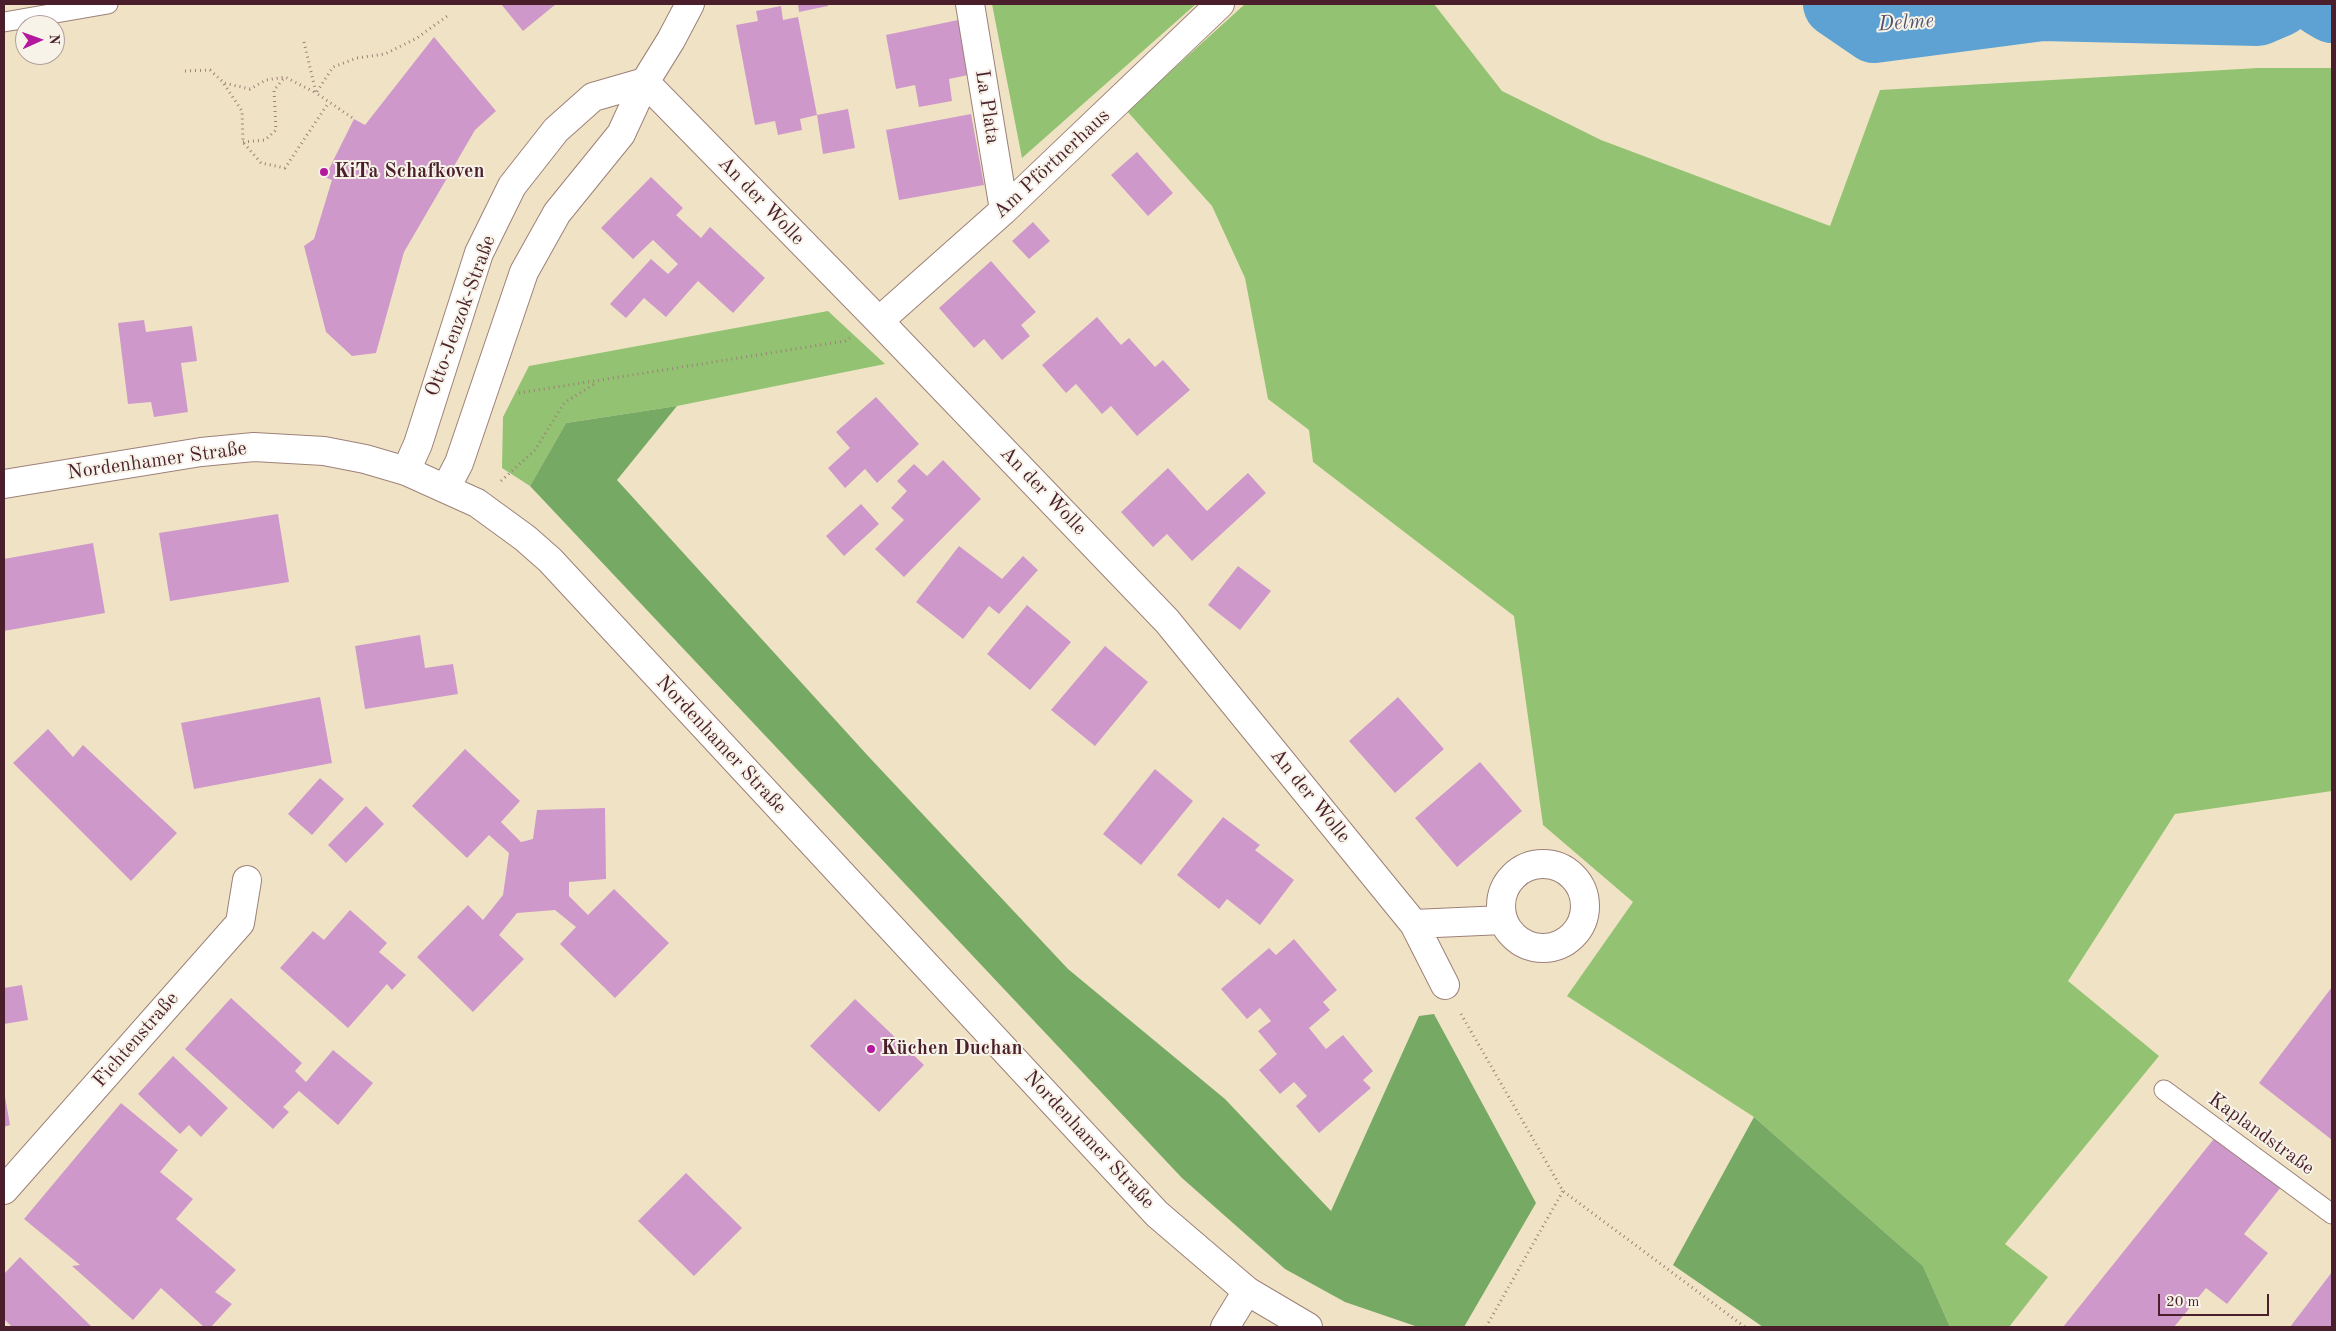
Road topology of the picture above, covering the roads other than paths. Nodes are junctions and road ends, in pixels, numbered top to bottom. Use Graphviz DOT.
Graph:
graph roads {
  1 [pos="108,4"];
  2 [pos="690,4"];
  3 [pos="970,4"];
  4 [pos="1220,4"];
  5 [pos="4,22"];
  6 [pos="645,82"];
  7 [pos="1004,210"];
  8 [pos="879,321"];
  9 [pos="406,471"];
  10 [pos="4,484"];
  11 [pos="446,488"];
  12 [pos="247,880"];
  13 [pos="1503,920"];
  14 [pos="1414,924"];
  15 [pos="1445,985"];
  16 [pos="2164,1090"];
  17 [pos="4,1190"];
  18 [pos="2332,1214"];
  19 [pos="1247,1291"];
  20 [pos="1225,1327"];
  21 [pos="1308,1327"];
  1 -- 5 [label="lane"];
  2 -- 6 [label="street"];
  3 -- 7 [label="street, La Plata"];
  4 -- 7 [label="street, Am Pförtnerhaus"];
  6 -- 8 [label="street, An der Wolle"];
  6 -- 9 [label="street, Otto-Jenzok-Straße"];
  6 -- 11 [label="street"];
  7 -- 8 [label="street, Am Pförtnerhaus"];
  8 -- 14 [label="street, An der Wolle"];
  9 -- 10 [label="street, Nordenhamer Straße"];
  9 -- 11 [label="street, Nordenhamer Straße"];
  11 -- 19 [label="street, Nordenhamer Straße"];
  12 -- 17 [label="street, Fichtenstraße"];
  13 -- 14 [label="street"];
  14 -- 15 [label="street, An der Wolle"];
  16 -- 18 [label="lane, Kaplandstraße"];
  19 -- 20 [label="street"];
  19 -- 21 [label="street, Nordenhamer Straße"];
}
